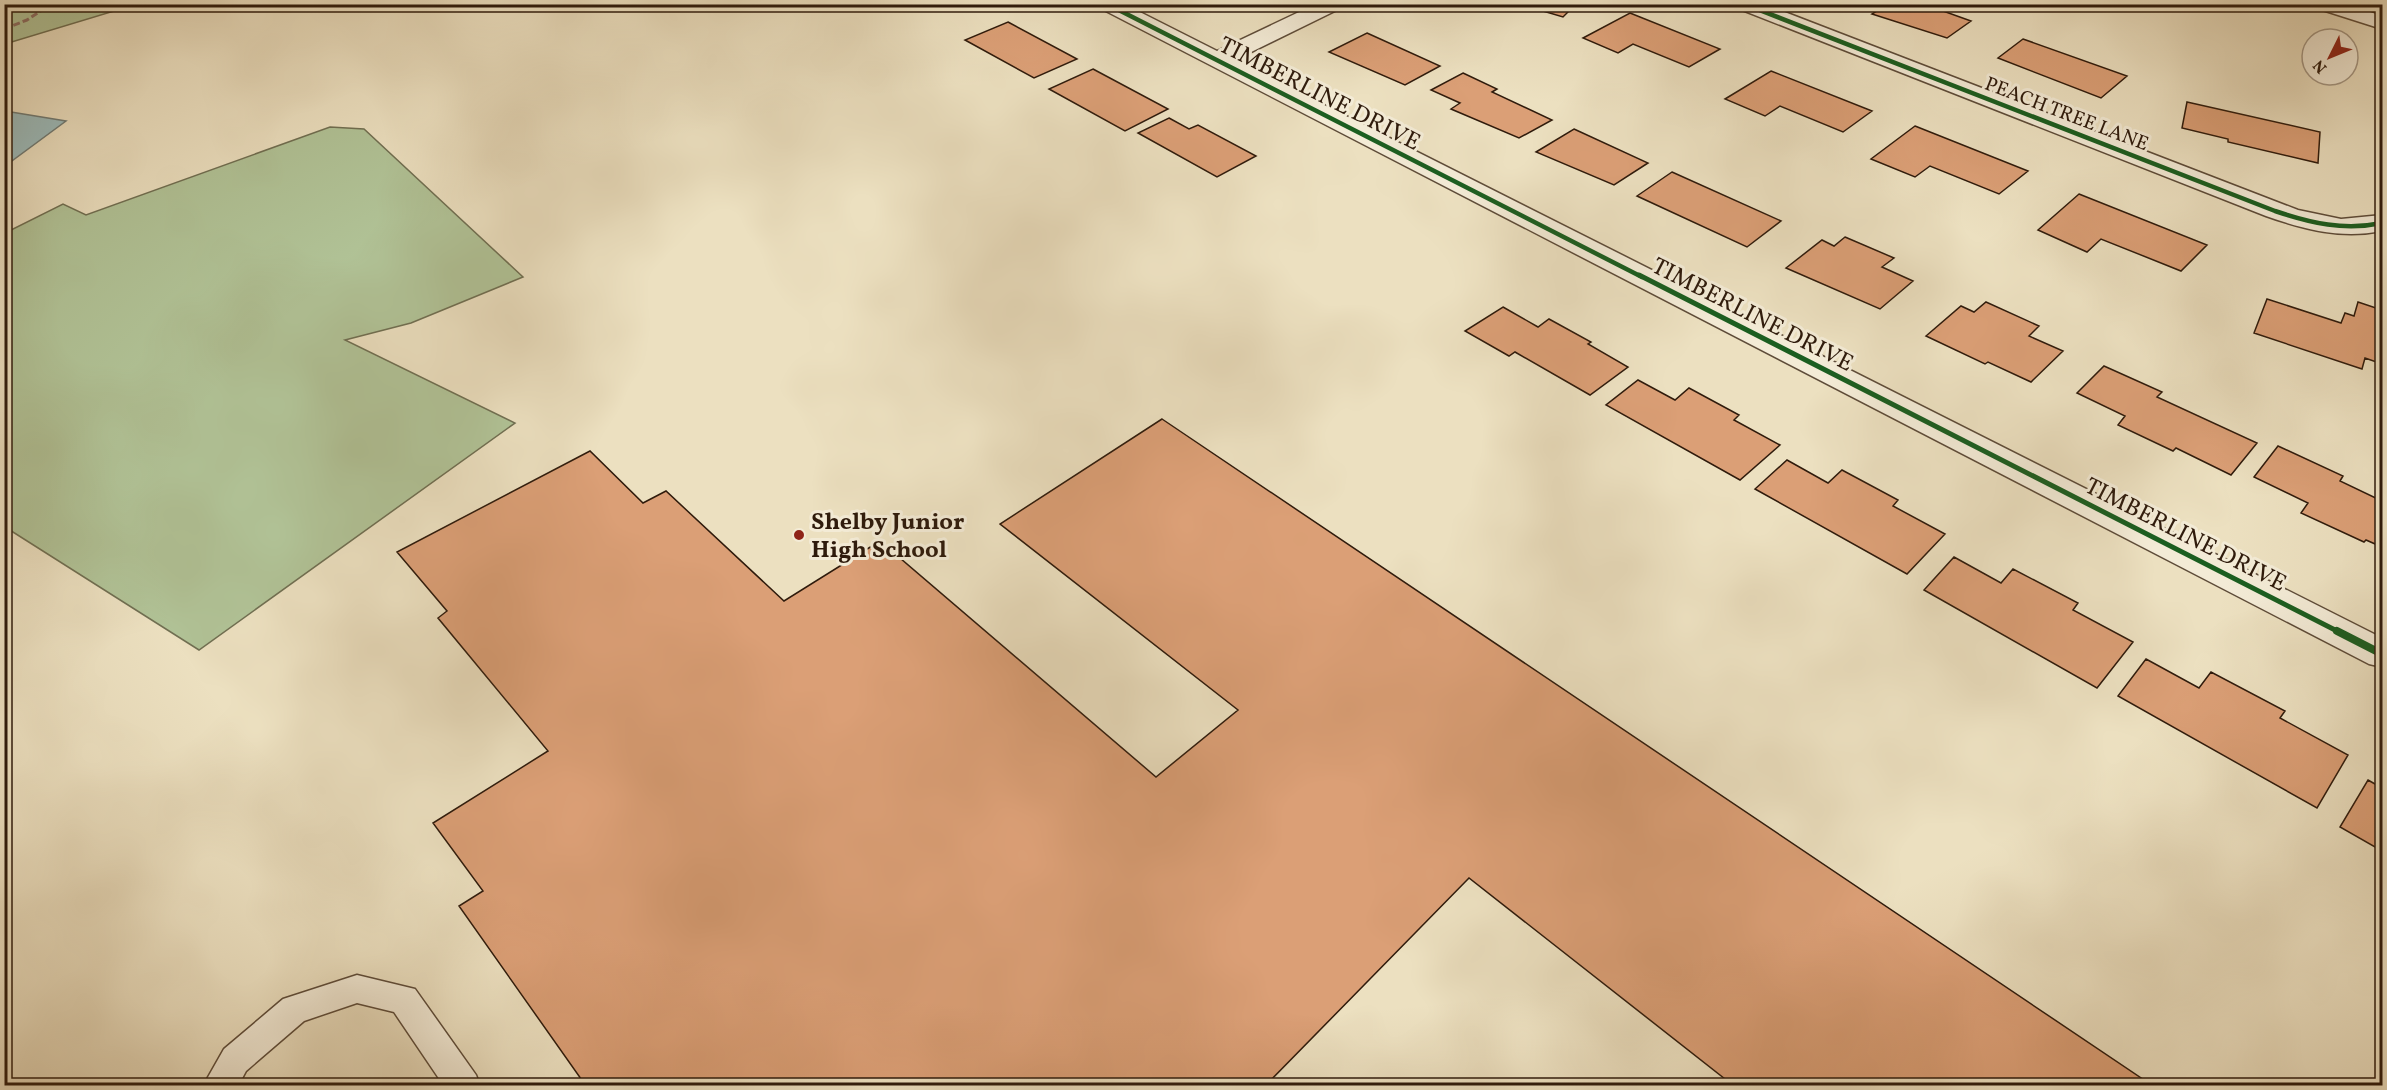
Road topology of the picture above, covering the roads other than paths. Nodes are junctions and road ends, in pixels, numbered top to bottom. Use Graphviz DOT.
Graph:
graph roads {
  1 [pos="1107,4"];
  2 [pos="1334,4"];
  3 [pos="1744,4"];
  4 [pos="2323,4"];
  5 [pos="2382,23"];
  6 [pos="1217,60"];
  7 [pos="2382,223"];
  8 [pos="2382,654"];
  9 [pos="219,1086"];
  10 [pos="464,1086"];
  1 -- 6 [label="street, TIMBERLINE DRIVE"];
  2 -- 6 [label="street"];
  3 -- 7 [label="street, PEACH TREE LANE"];
  4 -- 5 [label="street"];
  6 -- 8 [label="street, TIMBERLINE DRIVE"];
  9 -- 10 [label="lane"];
}
